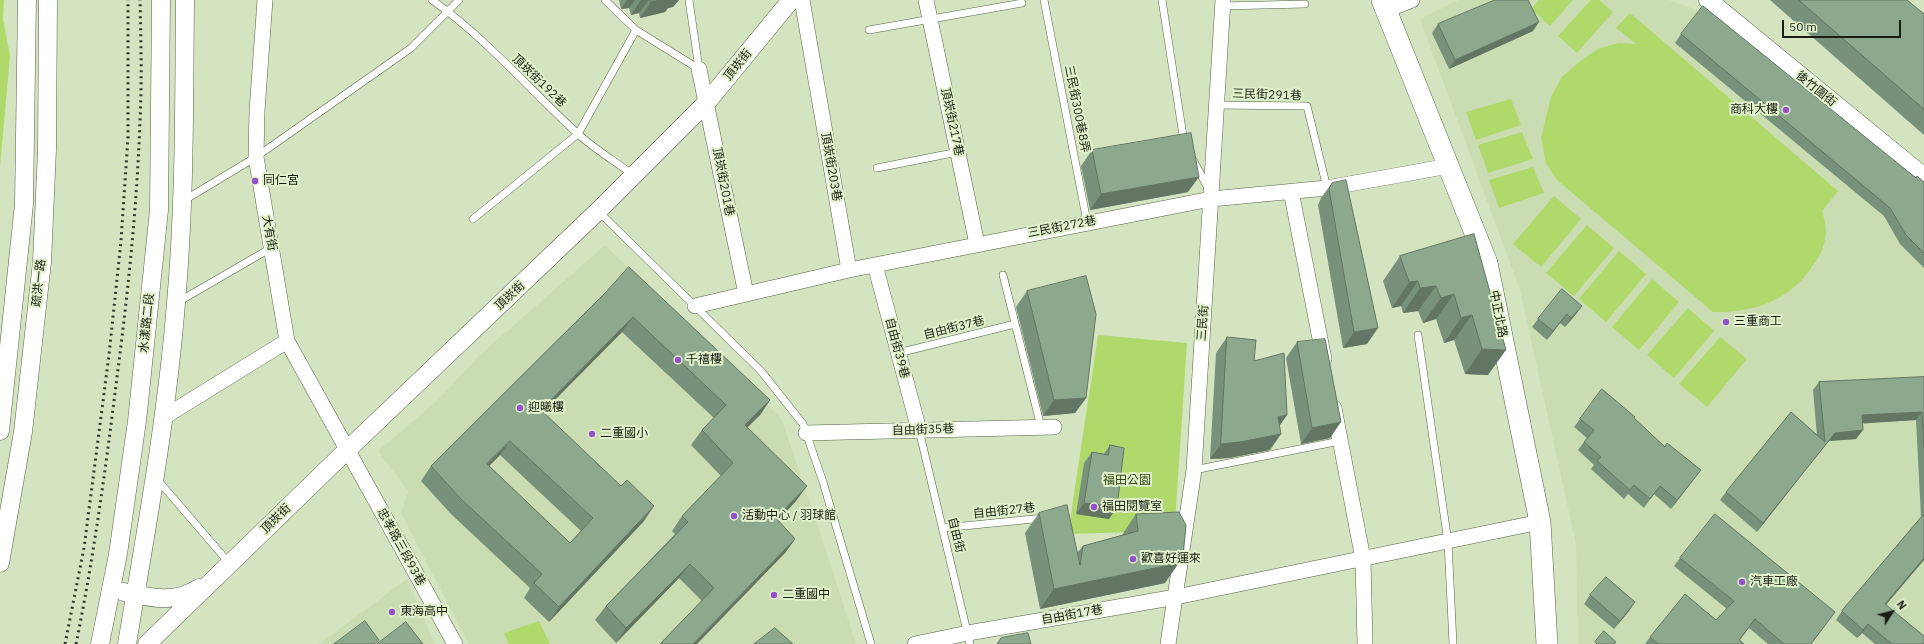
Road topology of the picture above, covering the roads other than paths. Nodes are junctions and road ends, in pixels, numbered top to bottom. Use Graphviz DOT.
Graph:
graph roads {
  1 [pos="27,0"];
  2 [pos="48,0"];
  3 [pos="161,0"];
  4 [pos="185,0"];
  5 [pos="265,0"];
  6 [pos="432,0"];
  7 [pos="459,0"];
  8 [pos="605,0"];
  9 [pos="689,0"];
  10 [pos="791,0"];
  11 [pos="802,0"];
  12 [pos="926,0"];
  13 [pos="1044,0"];
  14 [pos="1162,0"];
  15 [pos="1412,0"];
  16 [pos="1708,0"];
  17 [pos="1022,3"];
  18 [pos="1223,3"];
  19 [pos="1306,4"];
  20 [pos="1385,5"];
  21 [pos="448,12"];
  22 [pos="930,19"];
  23 [pos="636,30"];
  24 [pos="869,30"];
  25 [pos="699,69"];
  26 [pos="707,102"];
  27 [pos="1217,105"];
  28 [pos="578,134"];
  29 [pos="958,152"];
  30 [pos="256,157"];
  31 [pos="1449,166"];
  32 [pos="877,168"];
  33 [pos="633,175"];
  34 [pos="1924,178"];
  35 [pos="1327,188"];
  36 [pos="1291,191"];
  37 [pos="1211,196"];
  38 [pos="182,202"];
  39 [pos="598,211"];
  40 [pos="474,219"];
  41 [pos="1087,222"];
  42 [pos="977,244"];
  43 [pos="271,248"];
  44 [pos="875,265"];
  45 [pos="849,270"];
  46 [pos="1002,275"];
  47 [pos="746,294"];
  48 [pos="176,303"];
  49 [pos="694,306"];
  50 [pos="1015,324"];
  51 [pos="1418,335"];
  52 [pos="287,341"];
  53 [pos="898,353"];
  54 [pos="1326,371"];
  55 [pos="1331,394"];
  56 [pos="164,417"];
  57 [pos="1048,427"];
  58 [pos="919,430"];
  59 [pos="0,431"];
  60 [pos="806,433"];
  61 [pos="1340,441"];
  62 [pos="348,450"];
  63 [pos="1194,470"];
  64 [pos="155,476"];
  65 [pos="1052,517"];
  66 [pos="1540,522"];
  67 [pos="943,528"];
  68 [pos="1448,542"];
  69 [pos="1363,559"];
  70 [pos="0,563"];
  71 [pos="230,564"];
  72 [pos="215,578"];
  73 [pos="111,589"];
  74 [pos="135,594"];
  75 [pos="1176,596"];
  76 [pos="969,638"];
  77 [pos="100,644"];
  78 [pos="127,644"];
  79 [pos="147,644"];
  80 [pos="455,644"];
  81 [pos="871,644"];
  82 [pos="915,644"];
  83 [pos="1168,644"];
  84 [pos="1365,644"];
  85 [pos="1453,644"];
  86 [pos="1546,644"];
  1 -- 59 [label="street, 疏洪一路"];
  2 -- 70 [label="street, 疏洪一路"];
  3 -- 73 [label="street, 水漾路二段"];
  4 -- 38 [label="street"];
  5 -- 30 [label="street, 大有街"];
  6 -- 21 [label="lane, 頂崁街192巷"];
  7 -- 21 [label="lane"];
  8 -- 23 [label="lane"];
  9 -- 25 [label="lane"];
  10 -- 26 [label="street, 頂崁街"];
  11 -- 45 [label="street, 頂崁街203巷"];
  12 -- 22 [label="street, 頂崁街217巷"];
  13 -- 41 [label="lane, 三民街300巷8弄"];
  14 -- 37 [label="lane"];
  15 -- 20 [label="street"];
  16 -- 34 [label="street, 後竹圍街"];
  17 -- 22 [label="lane"];
  18 -- 19 [label="lane"];
  18 -- 27 [label="street, 三民街"];
  20 -- 31 [label="main road, 中正北路"];
  21 -- 28 [label="lane, 頂崁街192巷"];
  21 -- 30 [label="lane"];
  22 -- 24 [label="lane"];
  22 -- 29 [label="street, 頂崁街217巷"];
  23 -- 25 [label="lane"];
  23 -- 28 [label="lane"];
  25 -- 26 [label="street, 頂崁街201巷"];
  26 -- 33 [label="street, 頂崁街"];
  26 -- 47 [label="street, 頂崁街201巷"];
  27 -- 35 [label="lane, 三民街291巷"];
  27 -- 37 [label="street, 三民街"];
  28 -- 33 [label="lane, 頂崁街192巷"];
  28 -- 40 [label="lane"];
  29 -- 32 [label="lane"];
  29 -- 42 [label="street, 頂崁街217巷"];
  30 -- 38 [label="lane"];
  30 -- 43 [label="street, 大有街"];
  31 -- 35 [label="street, 三民街272巷"];
  31 -- 66 [label="main road, 中正北路"];
  33 -- 39 [label="street, 頂崁街"];
  35 -- 36 [label="street, 三民街272巷"];
  36 -- 37 [label="street, 三民街272巷"];
  36 -- 54 [label="street"];
  37 -- 41 [label="street, 三民街272巷"];
  37 -- 63 [label="street, 三民街"];
  38 -- 48 [label="street"];
  39 -- 49 [label="lane"];
  39 -- 62 [label="street, 頂崁街"];
  41 -- 42 [label="street, 三民街272巷"];
  42 -- 44 [label="street, 三民街272巷"];
  43 -- 48 [label="lane"];
  43 -- 52 [label="street, 大有街"];
  44 -- 45 [label="street"];
  44 -- 53 [label="street, 自由街39巷"];
  45 -- 47 [label="street"];
  46 -- 50 [label="lane, 自由街35巷"];
  47 -- 49 [label="street"];
  48 -- 56 [label="street"];
  49 -- 60 [label="lane"];
  50 -- 53 [label="lane, 自由街37巷"];
  50 -- 57 [label="lane, 自由街35巷"];
  51 -- 68 [label="lane"];
  52 -- 56 [label="street"];
  52 -- 62 [label="street, 大有街"];
  53 -- 58 [label="street, 自由街39巷"];
  55 -- 61 [label="street"];
  56 -- 64 [label="street"];
  57 -- 58 [label="street, 自由街35巷"];
  58 -- 60 [label="street, 自由街35巷"];
  58 -- 67 [label="lane, 自由街"];
  60 -- 81 [label="lane"];
  61 -- 63 [label="lane"];
  61 -- 69 [label="street"];
  62 -- 71 [label="street, 頂崁街"];
  62 -- 80 [label="street, 忠孝路三段93巷"];
  63 -- 75 [label="street, 三民街"];
  64 -- 71 [label="lane"];
  64 -- 74 [label="street"];
  65 -- 67 [label="lane, 自由街27巷"];
  66 -- 68 [label="street, 自由街17巷"];
  66 -- 86 [label="main road, 中正北路"];
  67 -- 76 [label="lane, 自由街"];
  68 -- 69 [label="street, 自由街17巷"];
  68 -- 85 [label="lane"];
  69 -- 75 [label="street, 自由街17巷"];
  69 -- 84 [label="street"];
  71 -- 72 [label="street, 頂崁街"];
  72 -- 74 [label="street, 頂崁街"];
  72 -- 79 [label="street, 頂崁街"];
  73 -- 74 [label="street, 頂崁街"];
  73 -- 77 [label="street, 水漾路二段"];
  74 -- 78 [label="street"];
  75 -- 76 [label="street, 自由街17巷"];
  75 -- 83 [label="street, 三民街"];
  76 -- 82 [label="street, 自由街17巷"];
}
